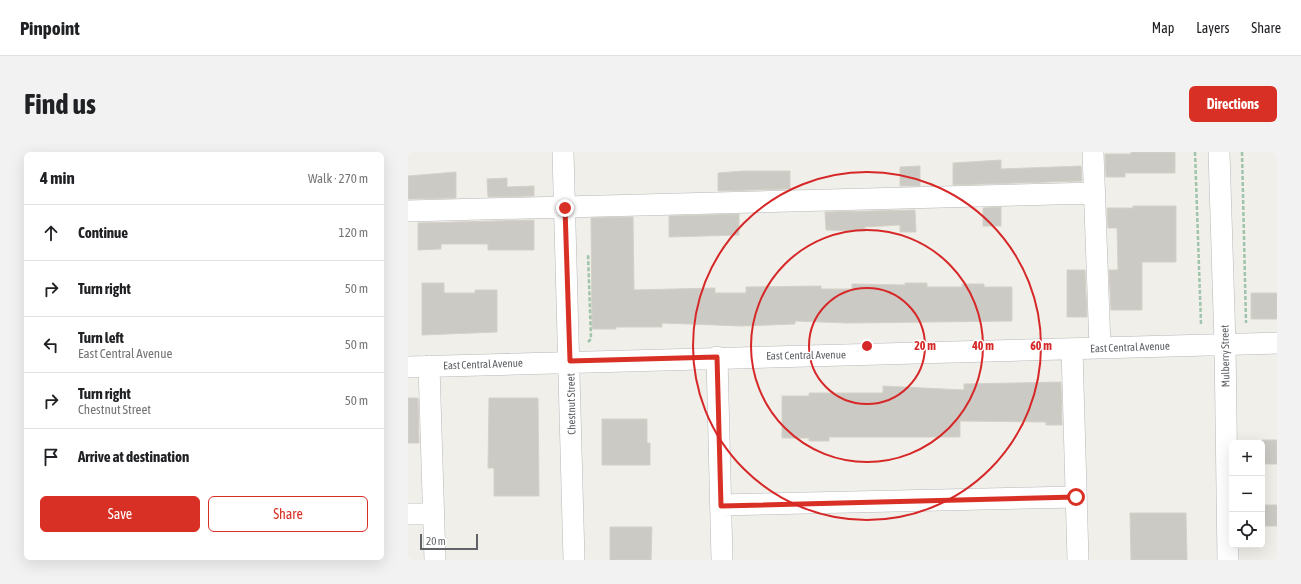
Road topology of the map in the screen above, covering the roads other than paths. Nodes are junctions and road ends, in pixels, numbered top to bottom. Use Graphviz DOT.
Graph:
graph roads {
  1 [pos="563,152"];
  2 [pos="1093,152"];
  3 [pos="1219,152"];
  4 [pos="1095,193"];
  5 [pos="565,208"];
  6 [pos="408,211"];
  7 [pos="1277,343"];
  8 [pos="1225,344"];
  9 [pos="1100,348"];
  10 [pos="1072,349"];
  11 [pos="717,357"];
  12 [pos="570,361"];
  13 [pos="429,366"];
  14 [pos="408,367"];
  15 [pos="1076,497"];
  16 [pos="721,506"];
  17 [pos="408,514"];
  18 [pos="434,514"];
  19 [pos="435,560"];
  20 [pos="574,560"];
  21 [pos="722,560"];
  22 [pos="1078,560"];
  23 [pos="1228,560"];
  1 -- 5 [label="street, Chestnut Street"];
  2 -- 4 [label="street"];
  3 -- 8 [label="street, Mulberry Street"];
  4 -- 5 [label="street"];
  4 -- 9 [label="street"];
  5 -- 6 [label="street"];
  5 -- 12 [label="street, Chestnut Street"];
  7 -- 8 [label="street, East Central Avenue"];
  8 -- 9 [label="street, East Central Avenue"];
  8 -- 23 [label="street, Mulberry Street"];
  9 -- 10 [label="street, East Central Avenue"];
  10 -- 11 [label="street, East Central Avenue"];
  10 -- 15 [label="street"];
  11 -- 12 [label="street, East Central Avenue"];
  11 -- 16 [label="street"];
  12 -- 13 [label="street, East Central Avenue"];
  12 -- 20 [label="street, Chestnut Street"];
  13 -- 14 [label="street, East Central Avenue"];
  13 -- 18 [label="street"];
  15 -- 16 [label="street"];
  15 -- 22 [label="street"];
  16 -- 21 [label="street"];
  17 -- 18 [label="street"];
  18 -- 19 [label="street"];
}
